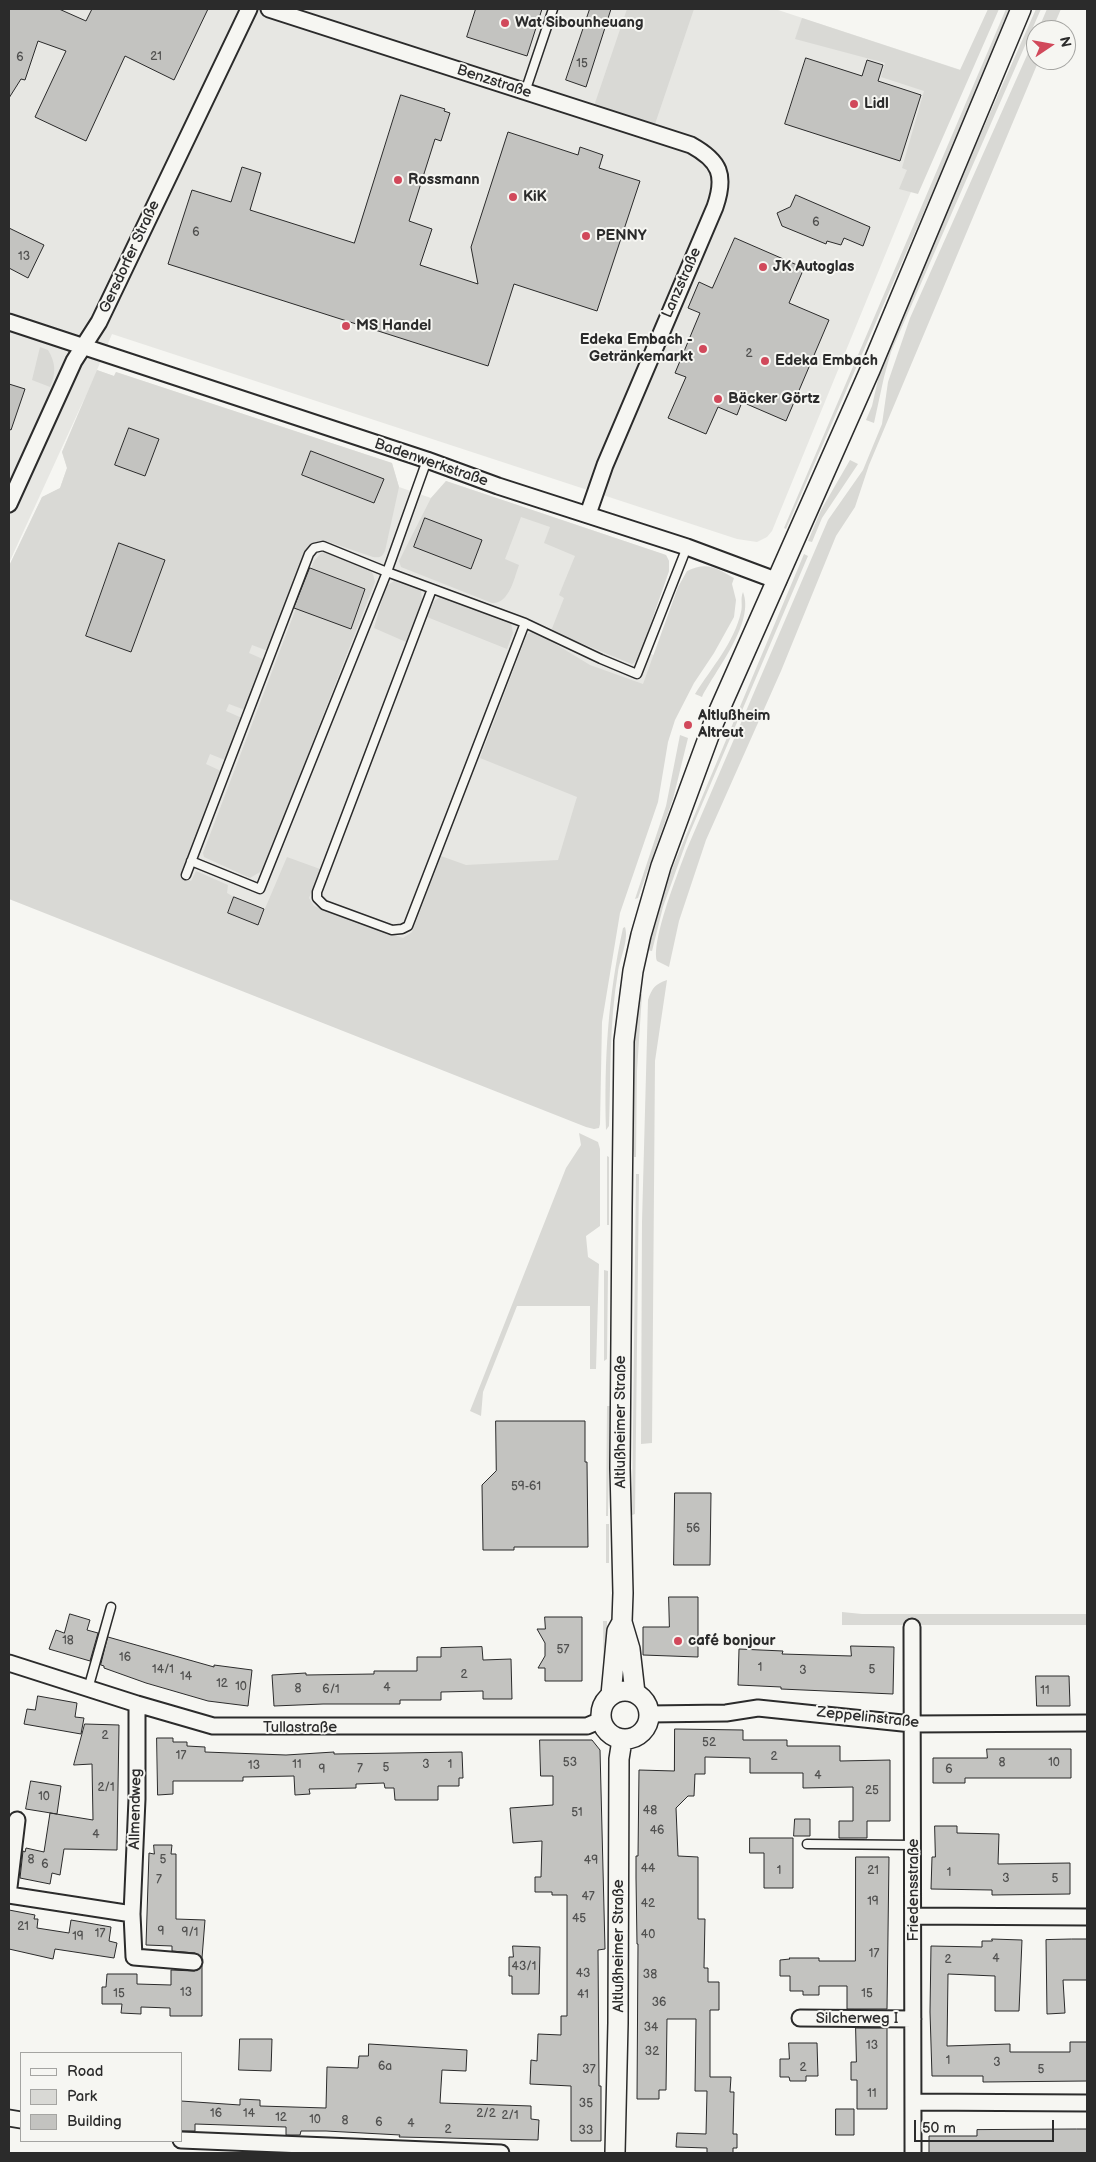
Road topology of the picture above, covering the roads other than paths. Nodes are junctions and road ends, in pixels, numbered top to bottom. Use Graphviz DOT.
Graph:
graph roads {
  1 [pos="249,9"];
  2 [pos="269,9"];
  3 [pos="553,9"];
  4 [pos="1022,9"];
  5 [pos="525,92"];
  6 [pos="715,162"];
  7 [pos="9,322"];
  8 [pos="83,347"];
  9 [pos="427,460"];
  10 [pos="9,504"];
  11 [pos="588,514"];
  12 [pos="687,547"];
  13 [pos="386,572"];
  14 [pos="778,581"];
  15 [pos="432,589"];
  16 [pos="525,623"];
  17 [pos="191,861"];
  18 [pos="186,875"];
  19 [pos="111,1607"];
  20 [pos="622,1622"];
  21 [pos="912,1628"];
  22 [pos="9,1663"];
  23 [pos="88,1689"];
  24 [pos="635,1693"];
  25 [pos="611,1695"];
  26 [pos="137,1704"];
  27 [pos="649,1714"];
  28 [pos="601,1720"];
  29 [pos="1087,1723"];
  30 [pos="912,1724"];
  31 [pos="622,1740"];
  32 [pos="17,1820"];
  33 [pos="807,1844"];
  34 [pos="914,1845"];
  35 [pos="9,1888"];
  36 [pos="9,1895"];
  37 [pos="132,1914"];
  38 [pos="914,1916"];
  39 [pos="1087,1917"];
  40 [pos="194,1962"];
  41 [pos="800,2018"];
  42 [pos="913,2019"];
  43 [pos="913,2102"];
  44 [pos="1087,2103"];
  45 [pos="182,2140"];
  46 [pos="501,2153"];
  47 [pos="615,2153"];
  48 [pos="913,2153"];
  1 -- 8 [label="street, Gersdorfer Straße"];
  2 -- 5 [label="street, Benzstraße"];
  3 -- 5 [label="lane"];
  4 -- 14 [label="street, Altlußheimer Straße"];
  5 -- 6 [label="street, Benzstraße"];
  6 -- 11 [label="street, Lanzstraße"];
  7 -- 8 [label="street, Badenwerkstraße"];
  8 -- 9 [label="street, Badenwerkstraße"];
  8 -- 10 [label="street, Gersdorfer Straße"];
  9 -- 11 [label="street, Badenwerkstraße"];
  9 -- 13 [label="lane"];
  11 -- 12 [label="street, Badenwerkstraße"];
  12 -- 14 [label="street, Badenwerkstraße"];
  12 -- 16 [label="lane"];
  13 -- 15 [label="lane"];
  13 -- 17 [label="lane"];
  13 -- 17 [label="lane"];
  14 -- 20 [label="street, Altlußheimer Straße"];
  15 -- 16 [label="lane"];
  15 -- 16 [label="lane"];
  17 -- 18 [label="lane"];
  19 -- 23 [label="lane"];
  20 -- 24 [label="street, Altlußheimer Straße"];
  20 -- 25 [label="street, Altlußheimer Straße"];
  21 -- 30 [label="street, Friedensstraße"];
  22 -- 23 [label="street, Tullastraße"];
  23 -- 26 [label="street, Tullastraße"];
  24 -- 25 [label="street"];
  24 -- 27 [label="street, Altlußheimer Straße"];
  25 -- 28 [label="street, Altlußheimer Straße"];
  26 -- 28 [label="street, Tullastraße"];
  26 -- 37 [label="street, Allmendweg"];
  27 -- 30 [label="street, Zeppelinstraße"];
  27 -- 31 [label="street"];
  28 -- 31 [label="street"];
  29 -- 30 [label="street, Zeppelinstraße"];
  30 -- 34 [label="street, Friedensstraße"];
  31 -- 47 [label="street, Altlußheimer Straße"];
  32 -- 35 [label="street"];
  33 -- 34 [label="lane"];
  34 -- 38 [label="street, Friedensstraße"];
  36 -- 37 [label="street"];
  37 -- 40 [label="street, Allmendweg"];
  38 -- 39 [label="street"];
  38 -- 42 [label="street, Friedensstraße"];
  41 -- 42 [label="street, Silcherweg I"];
  42 -- 43 [label="street, Friedensstraße"];
  43 -- 44 [label="street"];
  43 -- 48 [label="street, Friedensstraße"];
  45 -- 46 [label="street"];
}
